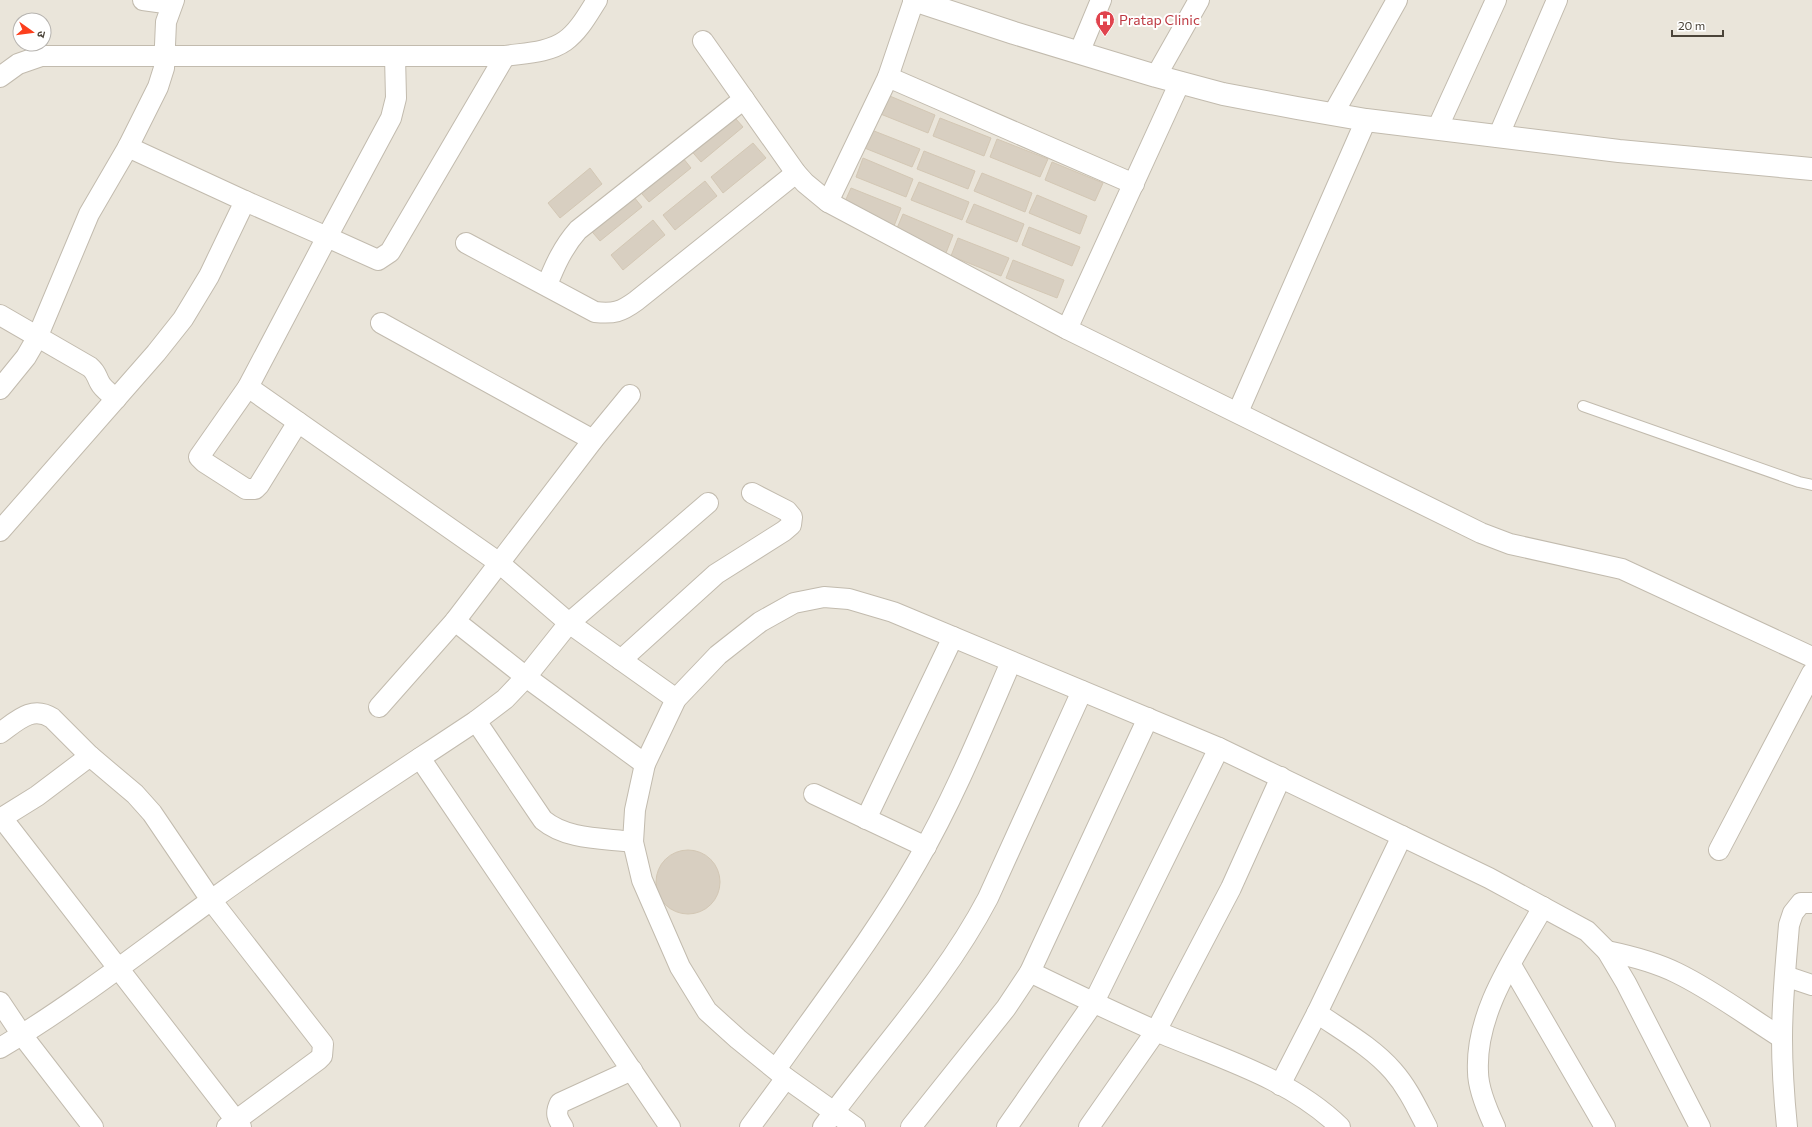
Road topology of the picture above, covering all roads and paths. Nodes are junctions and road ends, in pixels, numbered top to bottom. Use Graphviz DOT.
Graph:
graph roads {
  1 [pos="143,0"];
  2 [pos="598,0"];
  3 [pos="914,0"];
  4 [pos="1101,0"];
  5 [pos="1200,0"];
  6 [pos="1397,0"];
  7 [pos="1496,0"];
  8 [pos="1557,0"];
  9 [pos="173,2"];
  10 [pos="703,41"];
  11 [pos="1079,53"];
  12 [pos="395,56"];
  13 [pos="505,56"];
  14 [pos="165,57"];
  15 [pos="1156,76"];
  16 [pos="0,77"];
  17 [pos="888,77"];
  18 [pos="1180,82"];
  19 [pos="744,99"];
  20 [pos="1333,114"];
  21 [pos="1366,120"];
  22 [pos="1437,129"];
  23 [pos="1498,137"];
  24 [pos="128,147"];
  25 [pos="1812,169"];
  26 [pos="796,173"];
  27 [pos="1134,184"];
  28 [pos="245,201"];
  29 [pos="828,202"];
  30 [pos="327,237"];
  31 [pos="466,243"];
  32 [pos="547,286"];
  33 [pos="0,315"];
  34 [pos="381,323"];
  35 [pos="1067,329"];
  36 [pos="37,338"];
  37 [pos="248,387"];
  38 [pos="0,389"];
  39 [pos="630,395"];
  40 [pos="116,399"];
  41 [pos="1583,406"];
  42 [pos="1238,412"];
  43 [pos="298,422"];
  44 [pos="593,440"];
  45 [pos="1812,485"];
  46 [pos="752,493"];
  47 [pos="708,503"];
  48 [pos="1,528"];
  49 [pos="498,562"];
  50 [pos="455,621"];
  51 [pos="568,623"];
  52 [pos="953,637"];
  53 [pos="1812,657"];
  54 [pos="621,660"];
  55 [pos="1011,662"];
  56 [pos="1812,673"];
  57 [pos="526,677"];
  58 [pos="1082,691"];
  59 [pos="676,699"];
  60 [pos="379,707"];
  61 [pos="1148,718"];
  62 [pos="476,721"];
  63 [pos="0,734"];
  64 [pos="1219,748"];
  65 [pos="90,756"];
  66 [pos="420,758"];
  67 [pos="645,764"];
  68 [pos="1281,777"];
  69 [pos="814,794"];
  70 [pos="1,819"];
  71 [pos="866,819"];
  72 [pos="1402,836"];
  73 [pos="633,842"];
  74 [pos="926,847"];
  75 [pos="1719,850"];
  76 [pos="211,900"];
  77 [pos="1812,903"];
  78 [pos="1543,907"];
  79 [pos="1607,950"];
  80 [pos="1511,965"];
  81 [pos="119,969"];
  82 [pos="1030,972"];
  83 [pos="1785,976"];
  84 [pos="1812,985"];
  85 [pos="0,1002"];
  86 [pos="1094,1002"];
  87 [pos="1317,1013"];
  88 [pos="1156,1031"];
  89 [pos="22,1035"];
  90 [pos="1782,1038"];
  91 [pos="0,1048"];
  92 [pos="632,1070"];
  93 [pos="781,1073"];
  94 [pos="1280,1085"];
  95 [pos="828,1119"];
  96 [pos="234,1125"];
  97 [pos="93,1127"];
  98 [pos="563,1127"];
  99 [pos="670,1127"];
  100 [pos="750,1127"];
  101 [pos="855,1127"];
  102 [pos="911,1127"];
  103 [pos="1006,1127"];
  104 [pos="1089,1127"];
  105 [pos="1340,1127"];
  106 [pos="1427,1127"];
  107 [pos="1495,1127"];
  108 [pos="1605,1127"];
  109 [pos="1700,1127"];
  110 [pos="1787,1127"];
  1 -- 9 [label="street"];
  2 -- 13 [label="street"];
  3 -- 11 [label="street"];
  3 -- 17 [label="street"];
  4 -- 11 [label="street"];
  5 -- 15 [label="street"];
  6 -- 20 [label="street"];
  7 -- 22 [label="street"];
  8 -- 23 [label="street"];
  9 -- 14 [label="street"];
  10 -- 19 [label="street"];
  11 -- 15 [label="street"];
  12 -- 13 [label="street"];
  12 -- 14 [label="street"];
  12 -- 30 [label="street"];
  13 -- 30 [label="street"];
  14 -- 16 [label="street"];
  14 -- 24 [label="street"];
  15 -- 18 [label="street"];
  17 -- 27 [label="street"];
  17 -- 29 [label="street"];
  18 -- 20 [label="street"];
  18 -- 27 [label="street"];
  19 -- 26 [label="street"];
  19 -- 32 [label="street"];
  20 -- 21 [label="street"];
  21 -- 22 [label="street"];
  21 -- 42 [label="street"];
  22 -- 23 [label="street"];
  23 -- 25 [label="street"];
  24 -- 28 [label="street"];
  24 -- 36 [label="street"];
  26 -- 29 [label="street"];
  26 -- 32 [label="street"];
  27 -- 35 [label="street"];
  28 -- 30 [label="street"];
  28 -- 40 [label="street"];
  29 -- 35 [label="street"];
  30 -- 37 [label="street"];
  31 -- 32 [label="street"];
  33 -- 36 [label="street"];
  34 -- 44 [label="street"];
  35 -- 42 [label="street"];
  36 -- 38 [label="street"];
  36 -- 40 [label="street"];
  37 -- 43 [label="street"];
  37 -- 43 [label="street"];
  39 -- 44 [label="street"];
  40 -- 48 [label="street"];
  41 -- 45 [label="lane"];
  42 -- 53 [label="street"];
  43 -- 49 [label="street"];
  44 -- 49 [label="street"];
  46 -- 54 [label="street"];
  47 -- 51 [label="street"];
  49 -- 50 [label="street"];
  49 -- 51 [label="street"];
  50 -- 57 [label="street"];
  50 -- 60 [label="street"];
  51 -- 54 [label="street"];
  51 -- 57 [label="street"];
  52 -- 55 [label="street"];
  52 -- 59 [label="street"];
  52 -- 71 [label="street"];
  54 -- 59 [label="street"];
  55 -- 58 [label="street"];
  55 -- 74 [label="street"];
  56 -- 75 [label="street"];
  57 -- 62 [label="street"];
  57 -- 67 [label="street"];
  58 -- 61 [label="street"];
  58 -- 95 [label="street"];
  59 -- 67 [label="street"];
  61 -- 64 [label="street"];
  61 -- 82 [label="street"];
  62 -- 66 [label="street"];
  62 -- 73 [label="street"];
  63 -- 65 [label="street"];
  64 -- 68 [label="street"];
  64 -- 86 [label="street"];
  65 -- 70 [label="street"];
  65 -- 76 [label="street"];
  66 -- 76 [label="street"];
  66 -- 92 [label="street"];
  67 -- 73 [label="street"];
  68 -- 72 [label="street"];
  68 -- 88 [label="street"];
  69 -- 71 [label="street"];
  70 -- 81 [label="street"];
  71 -- 74 [label="street"];
  72 -- 78 [label="street"];
  72 -- 87 [label="street"];
  73 -- 93 [label="street"];
  74 -- 93 [label="street"];
  76 -- 81 [label="street"];
  76 -- 96 [label="street"];
  77 -- 83 [label="street"];
  78 -- 79 [label="street"];
  78 -- 80 [label="street"];
  79 -- 90 [label="street"];
  79 -- 109 [label="street"];
  80 -- 107 [label="street"];
  80 -- 108 [label="street"];
  81 -- 89 [label="street"];
  81 -- 96 [label="street"];
  82 -- 86 [label="street"];
  82 -- 102 [label="street"];
  83 -- 84 [label="street"];
  83 -- 90 [label="street"];
  85 -- 89 [label="street"];
  86 -- 88 [label="street"];
  86 -- 103 [label="street"];
  87 -- 94 [label="street"];
  87 -- 106 [label="street"];
  88 -- 94 [label="street"];
  88 -- 104 [label="street"];
  89 -- 91 [label="street"];
  89 -- 97 [label="street"];
  90 -- 110 [label="street"];
  92 -- 98 [label="street"];
  92 -- 99 [label="street"];
  93 -- 95 [label="street"];
  93 -- 100 [label="street"];
  94 -- 105 [label="street"];
  95 -- 101 [label="street"];
}
